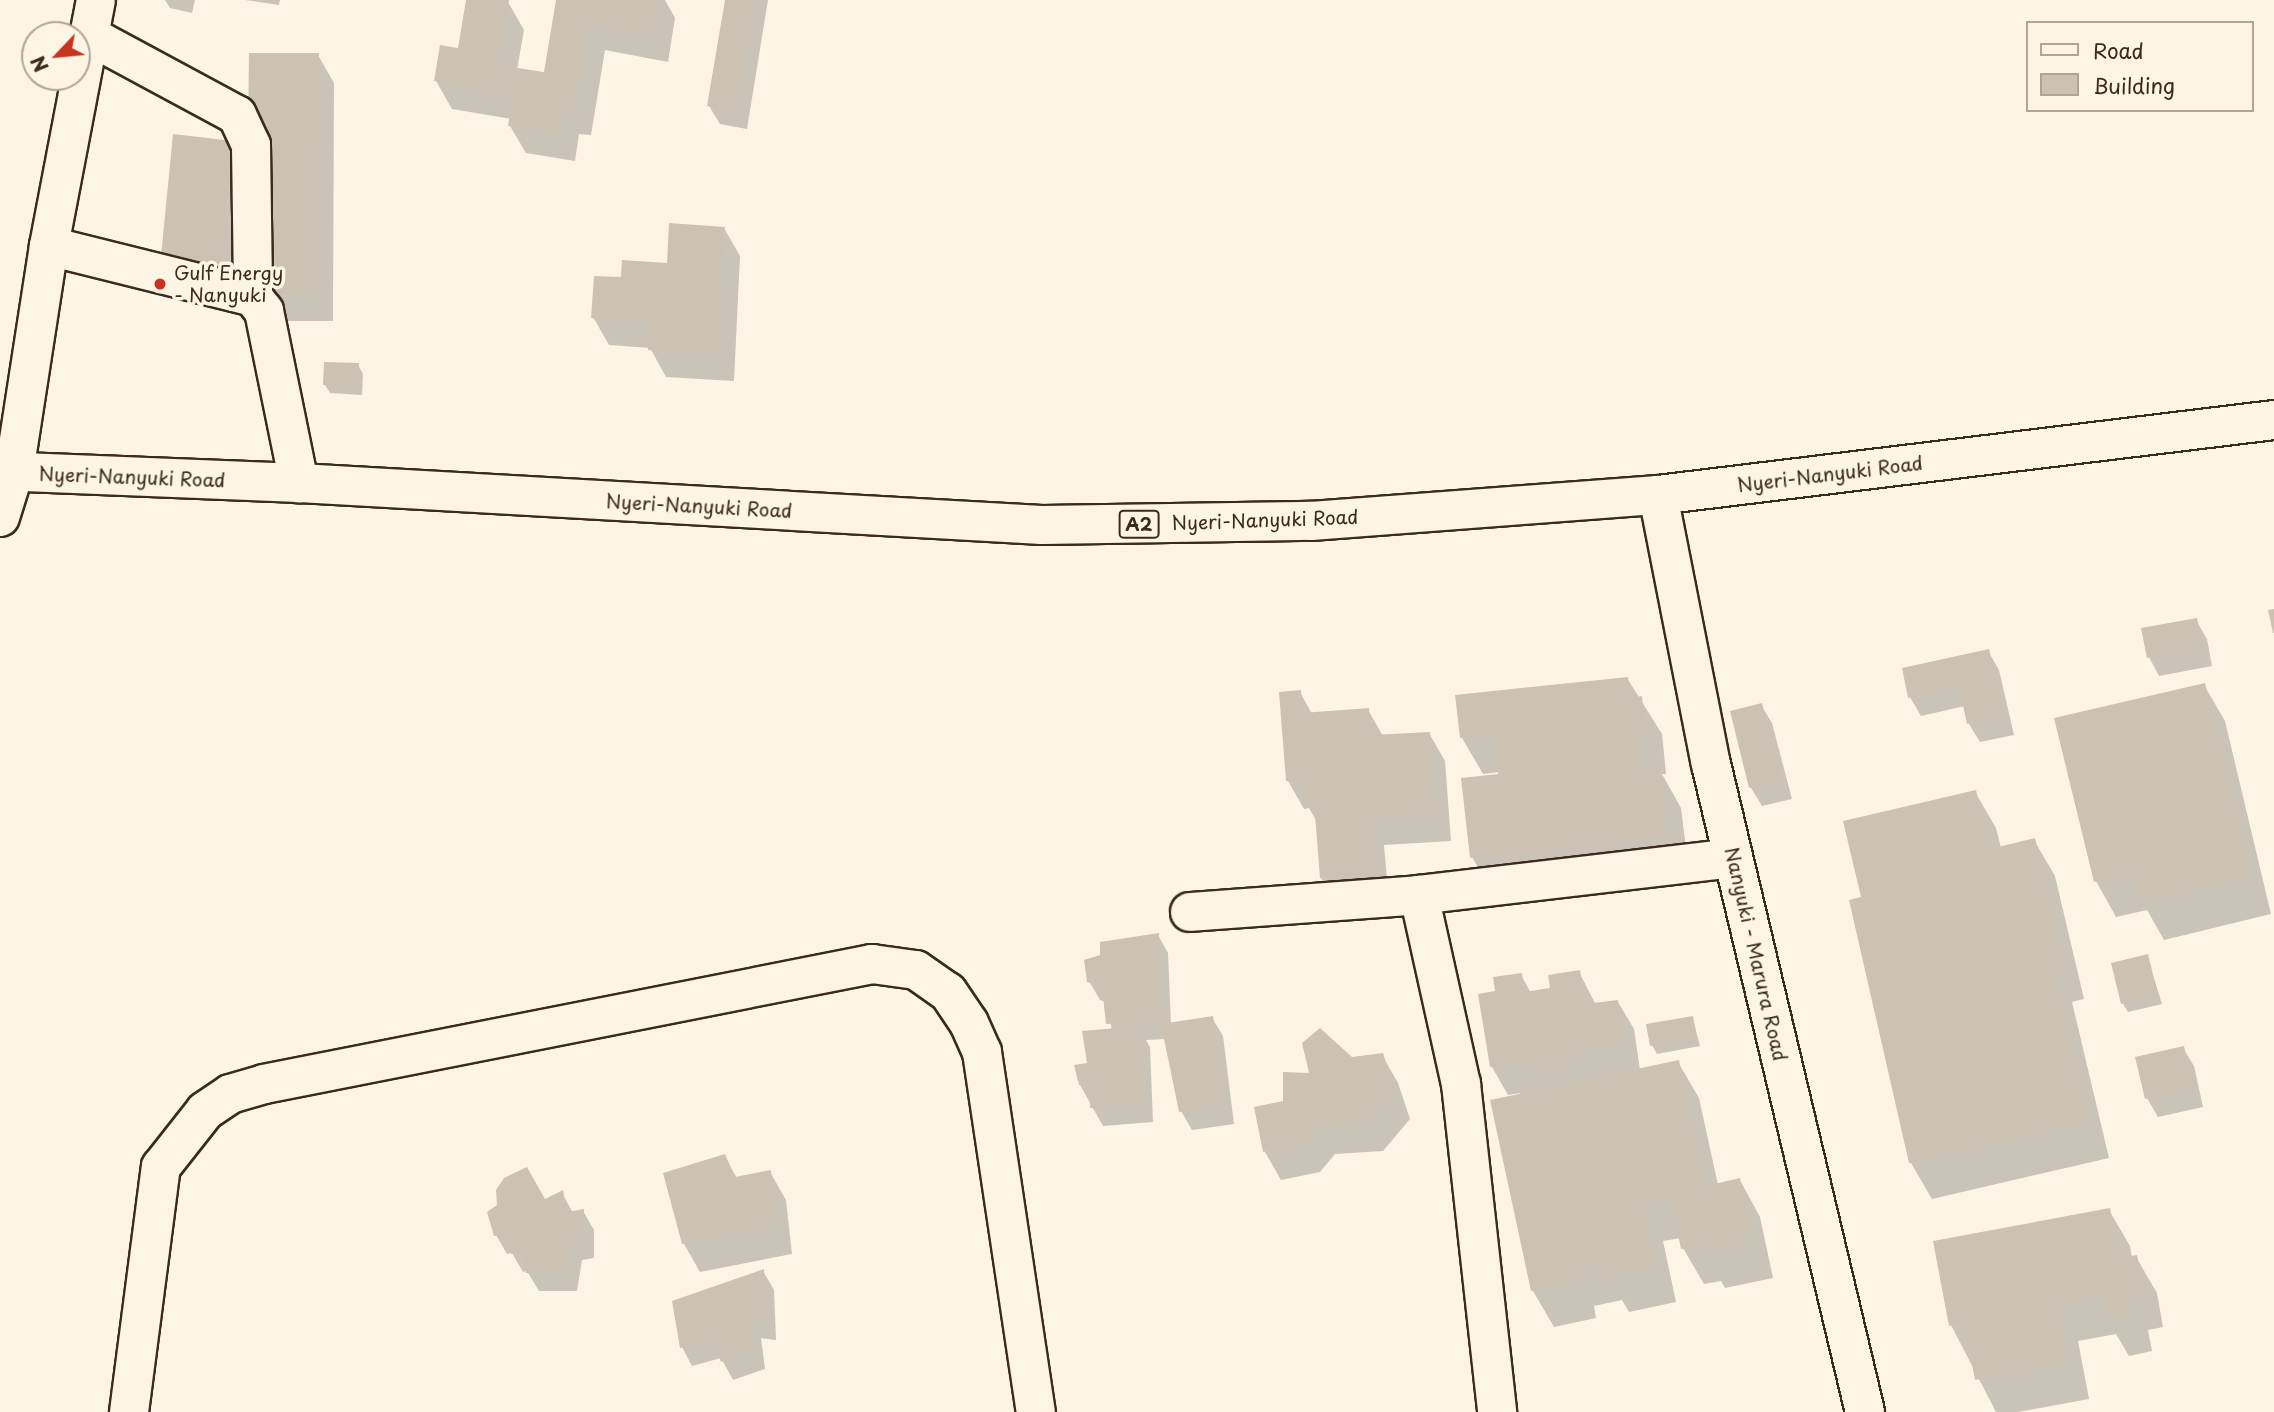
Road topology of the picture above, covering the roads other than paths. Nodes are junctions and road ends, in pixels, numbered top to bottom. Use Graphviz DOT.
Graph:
graph roads {
  1 [pos="93,18"];
  2 [pos="49,246"];
  3 [pos="253,297"];
  4 [pos="2274,420"];
  5 [pos="7,471"];
  6 [pos="299,483"];
  7 [pos="1658,495"];
  8 [pos="0,517"];
  9 [pos="1733,858"];
  10 [pos="1419,895"];
  11 [pos="1190,912"];
  12 [pos="129,1412"];
  13 [pos="1036,1412"];
  14 [pos="1497,1412"];
  15 [pos="1865,1412"];
  1 -- 2 [label="main road"];
  1 -- 3 [label="main road"];
  2 -- 3 [label="main road"];
  2 -- 5 [label="main road"];
  3 -- 6 [label="main road"];
  4 -- 7 [label="main road, Nyeri-Nanyuki Road / A2"];
  5 -- 6 [label="main road, Nyeri-Nanyuki Road / A2"];
  5 -- 8 [label="main road"];
  6 -- 7 [label="main road, Nyeri-Nanyuki Road / A2"];
  7 -- 9 [label="main road, Nanyuki - Marura Road"];
  9 -- 10 [label="main road"];
  9 -- 15 [label="main road, Nanyuki - Marura Road"];
  10 -- 11 [label="main road"];
  10 -- 14 [label="main road"];
  12 -- 13 [label="main road"];
}
